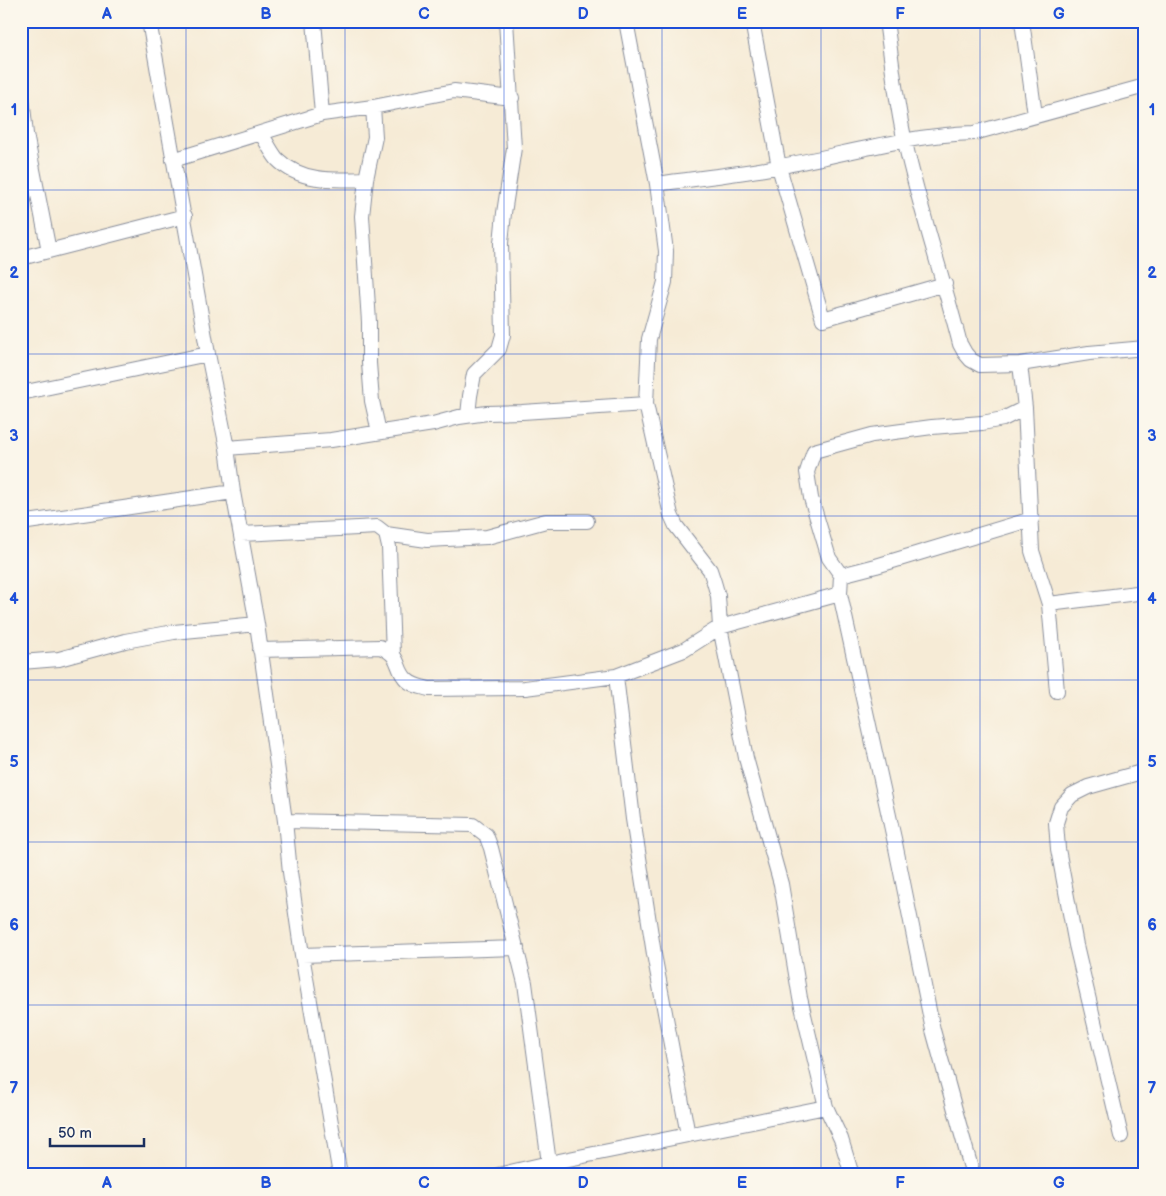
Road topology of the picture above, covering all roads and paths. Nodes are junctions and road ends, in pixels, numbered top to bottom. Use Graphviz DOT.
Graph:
graph roads {
  1 [pos="149,21"];
  2 [pos="314,21"];
  3 [pos="506,21"];
  4 [pos="626,21"];
  5 [pos="752,21"];
  6 [pos="886,21"];
  7 [pos="1022,21"];
  8 [pos="1145,86"];
  9 [pos="21,88"];
  10 [pos="512,98"];
  11 [pos="373,107"];
  12 [pos="322,114"];
  13 [pos="1035,115"];
  14 [pos="261,133"];
  15 [pos="904,141"];
  16 [pos="173,160"];
  17 [pos="779,167"];
  18 [pos="366,178"];
  19 [pos="657,184"];
  20 [pos="185,216"];
  21 [pos="49,251"];
  22 [pos="21,258"];
  23 [pos="945,284"];
  24 [pos="1145,348"];
  25 [pos="208,354"];
  26 [pos="1020,364"];
  27 [pos="21,393"];
  28 [pos="646,404"];
  29 [pos="1026,408"];
  30 [pos="468,416"];
  31 [pos="379,432"];
  32 [pos="227,448"];
  33 [pos="233,492"];
  34 [pos="1032,519"];
  35 [pos="587,521"];
  36 [pos="21,523"];
  37 [pos="241,534"];
  38 [pos="386,534"];
  39 [pos="842,575"];
  40 [pos="1145,592"];
  41 [pos="840,594"];
  42 [pos="1049,604"];
  43 [pos="257,624"];
  44 [pos="720,627"];
  45 [pos="260,650"];
  46 [pos="393,655"];
  47 [pos="21,662"];
  48 [pos="616,676"];
  49 [pos="1057,691"];
  50 [pos="1145,771"];
  51 [pos="285,821"];
  52 [pos="517,948"];
  53 [pos="302,955"];
  54 [pos="826,1107"];
  55 [pos="688,1135"];
  56 [pos="1121,1136"];
  57 [pos="549,1163"];
  58 [pos="340,1175"];
  59 [pos="498,1175"];
  60 [pos="852,1175"];
  61 [pos="973,1175"];
  1 -- 16 [label="street"];
  2 -- 12 [label="street"];
  3 -- 10 [label="street"];
  4 -- 19 [label="street"];
  5 -- 17 [label="street"];
  6 -- 15 [label="street"];
  7 -- 13 [label="street"];
  8 -- 13 [label="street"];
  9 -- 21 [label="street"];
  10 -- 11 [label="street"];
  10 -- 30 [label="street"];
  11 -- 12 [label="street"];
  11 -- 18 [label="street"];
  12 -- 14 [label="street"];
  13 -- 15 [label="street"];
  14 -- 16 [label="street"];
  14 -- 18 [label="street"];
  15 -- 17 [label="street"];
  15 -- 23 [label="street"];
  16 -- 20 [label="street"];
  17 -- 19 [label="street"];
  17 -- 23 [label="street"];
  18 -- 31 [label="street"];
  19 -- 28 [label="street"];
  20 -- 21 [label="street"];
  20 -- 25 [label="street"];
  21 -- 22 [label="street"];
  23 -- 26 [label="street"];
  24 -- 26 [label="street"];
  25 -- 27 [label="street"];
  25 -- 32 [label="street"];
  26 -- 29 [label="street"];
  28 -- 30 [label="street"];
  28 -- 44 [label="street"];
  29 -- 34 [label="street"];
  29 -- 39 [label="street"];
  30 -- 31 [label="street"];
  31 -- 32 [label="street"];
  32 -- 33 [label="street"];
  33 -- 36 [label="street"];
  33 -- 37 [label="street"];
  34 -- 39 [label="street"];
  34 -- 42 [label="street"];
  35 -- 38 [label="street"];
  37 -- 38 [label="street"];
  37 -- 43 [label="street"];
  38 -- 46 [label="street"];
  39 -- 41 [label="street"];
  40 -- 42 [label="street"];
  41 -- 44 [label="street"];
  41 -- 61 [label="street"];
  42 -- 49 [label="street"];
  43 -- 45 [label="street"];
  43 -- 47 [label="street"];
  44 -- 48 [label="street"];
  44 -- 54 [label="street"];
  45 -- 46 [label="street"];
  45 -- 51 [label="street"];
  46 -- 48 [label="street"];
  48 -- 55 [label="street"];
  50 -- 56 [label="street"];
  51 -- 52 [label="street"];
  51 -- 53 [label="street"];
  52 -- 53 [label="street"];
  52 -- 57 [label="street"];
  53 -- 58 [label="street"];
  54 -- 55 [label="street"];
  54 -- 60 [label="street"];
  55 -- 57 [label="street"];
  57 -- 59 [label="street"];
}
